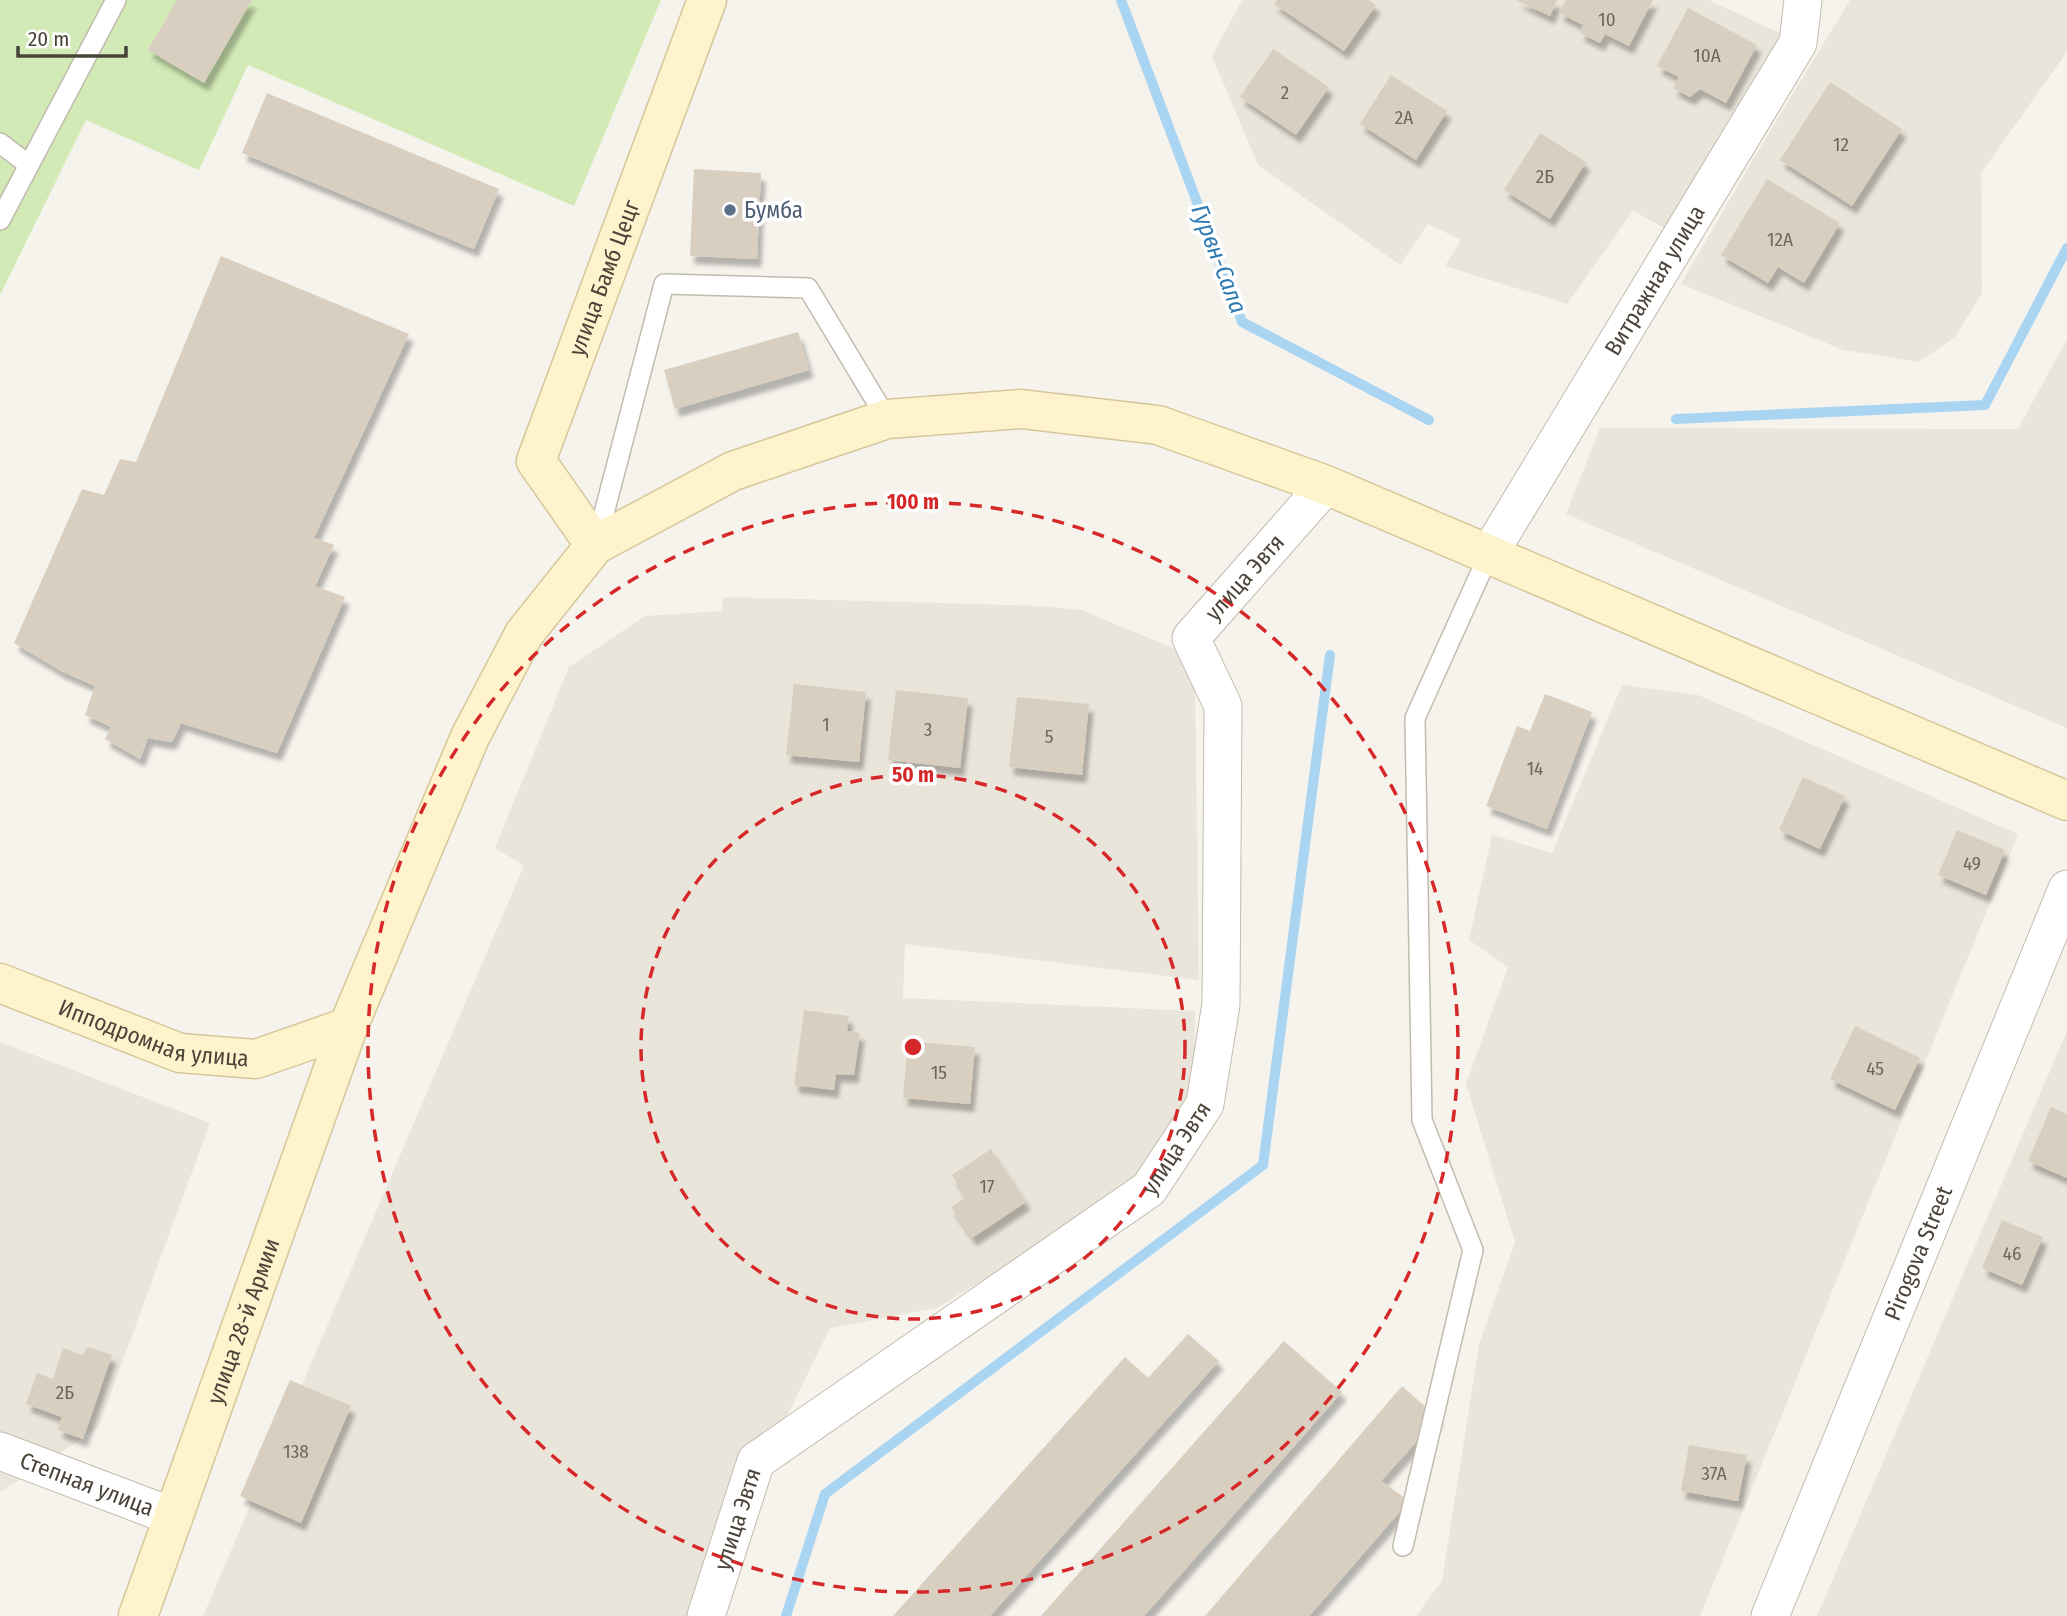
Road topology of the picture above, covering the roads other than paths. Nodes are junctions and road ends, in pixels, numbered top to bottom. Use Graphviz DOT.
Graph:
graph roads {
  1 [pos="116,0"];
  2 [pos="707,0"];
  3 [pos="1803,0"];
  4 [pos="0,143"];
  5 [pos="29,165"];
  6 [pos="0,220"];
  7 [pos="887,419"];
  8 [pos="1326,485"];
  9 [pos="595,545"];
  10 [pos="1489,554"];
  11 [pos="2067,801"];
  12 [pos="2067,889"];
  13 [pos="0,983"];
  14 [pos="348,1027"];
  15 [pos="0,1451"];
  16 [pos="174,1517"];
  17 [pos="1403,1546"];
  18 [pos="138,1616"];
  19 [pos="706,1616"];
  20 [pos="1770,1616"];
  1 -- 5 [label="lane"];
  2 -- 9 [label="main road, улица Бамб Цецг"];
  3 -- 10 [label="street, Витражная улица"];
  4 -- 5 [label="lane"];
  5 -- 6 [label="lane"];
  7 -- 8 [label="main road"];
  7 -- 9 [label="main road"];
  7 -- 9 [label="lane"];
  8 -- 10 [label="main road"];
  8 -- 19 [label="street, улица Эвтя"];
  9 -- 14 [label="main road, улица 28-й Армии"];
  10 -- 11 [label="main road"];
  10 -- 17 [label="lane"];
  12 -- 20 [label="street, Pirogova Street"];
  13 -- 14 [label="main road, Ипподромная улица"];
  14 -- 16 [label="main road, улица 28-й Армии"];
  15 -- 16 [label="street, Степная улица"];
  16 -- 18 [label="main road, улица 28-й Армии"];
}
